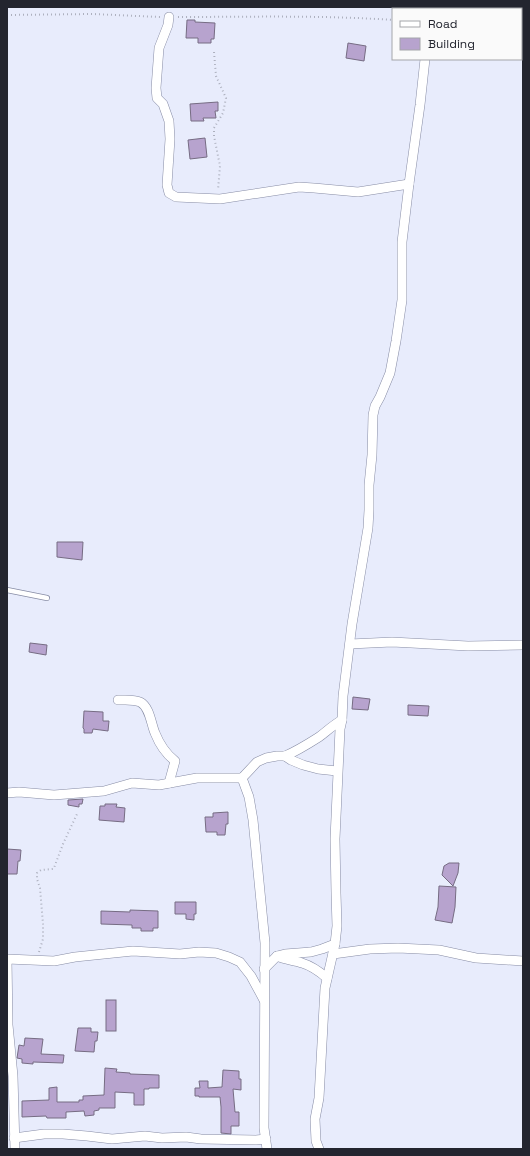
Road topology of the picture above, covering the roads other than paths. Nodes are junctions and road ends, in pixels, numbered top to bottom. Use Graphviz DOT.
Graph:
graph roads {
  1 [pos="169,17"];
  2 [pos="425,60"];
  3 [pos="409,184"];
  4 [pos="7,590"];
  5 [pos="47,598"];
  6 [pos="350,644"];
  7 [pos="523,645"];
  8 [pos="118,700"];
  9 [pos="342,720"];
  10 [pos="285,756"];
  11 [pos="337,771"];
  12 [pos="242,778"];
  13 [pos="170,783"];
  14 [pos="7,793"];
  15 [pos="335,944"];
  16 [pos="333,954"];
  17 [pos="277,956"];
  18 [pos="7,959"];
  19 [pos="523,961"];
  20 [pos="264,969"];
  21 [pos="327,978"];
  22 [pos="264,1000"];
  23 [pos="10,1075"];
  24 [pos="14,1138"];
  25 [pos="266,1139"];
  26 [pos="15,1149"];
  27 [pos="267,1149"];
  28 [pos="319,1149"];
  1 -- 3 [label="street"];
  2 -- 3 [label="street"];
  3 -- 6 [label="street"];
  4 -- 5 [label="lane"];
  6 -- 7 [label="street"];
  6 -- 9 [label="street"];
  8 -- 13 [label="street"];
  9 -- 10 [label="street"];
  9 -- 11 [label="street"];
  10 -- 11 [label="street"];
  10 -- 12 [label="street"];
  11 -- 15 [label="street"];
  12 -- 13 [label="street"];
  12 -- 20 [label="street"];
  13 -- 14 [label="street"];
  15 -- 16 [label="street"];
  15 -- 17 [label="street"];
  16 -- 19 [label="street"];
  16 -- 21 [label="street"];
  17 -- 20 [label="street"];
  17 -- 21 [label="street"];
  18 -- 22 [label="street"];
  18 -- 23 [label="street"];
  20 -- 22 [label="street"];
  21 -- 28 [label="street"];
  22 -- 25 [label="street"];
  23 -- 24 [label="street"];
  24 -- 25 [label="street"];
  24 -- 26 [label="street"];
  25 -- 27 [label="street"];
}
